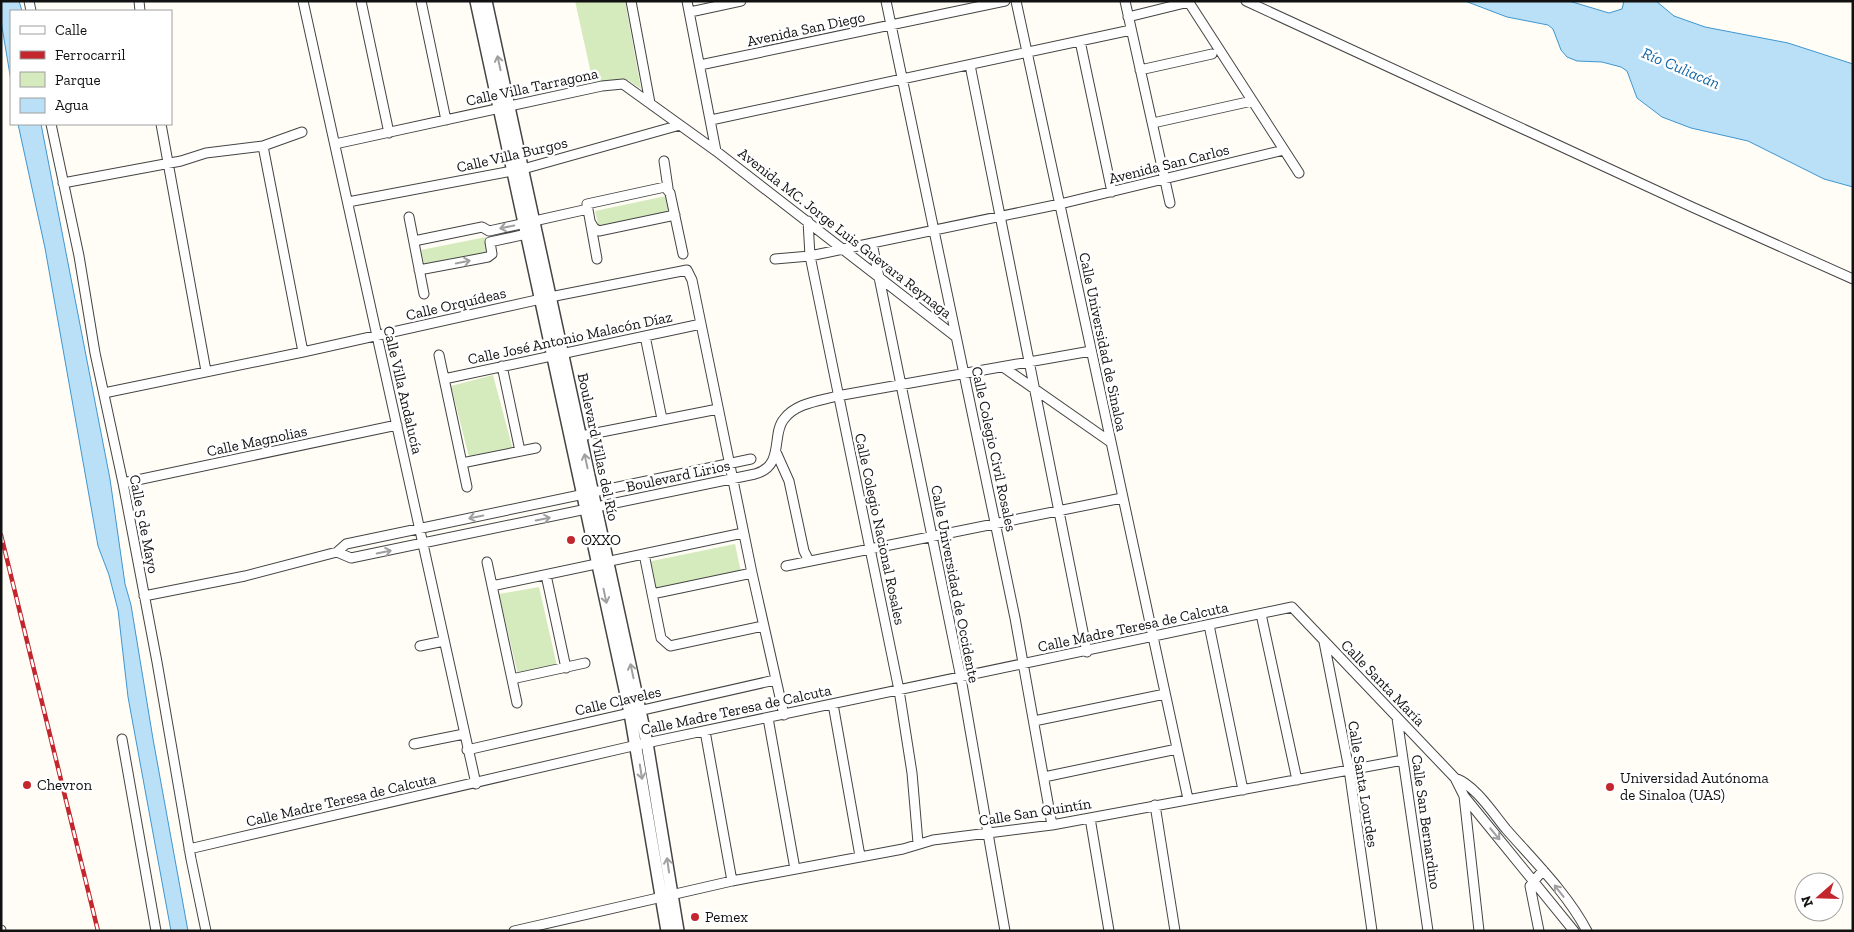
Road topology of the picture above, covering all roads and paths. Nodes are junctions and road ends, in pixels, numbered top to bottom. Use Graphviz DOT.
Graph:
graph roads {
  1 [pos="304,1"];
  2 [pos="361,1"];
  3 [pos="421,1"];
  4 [pos="476,1"];
  5 [pos="486,1"];
  6 [pos="631,1"];
  7 [pos="688,1"];
  8 [pos="741,1"];
  9 [pos="886,1"];
  10 [pos="1005,1"];
  11 [pos="1016,1"];
  12 [pos="1125,1"];
  13 [pos="1246,1"];
  14 [pos="1189,2"];
  15 [pos="690,12"];
  16 [pos="1128,17"];
  17 [pos="891,25"];
  18 [pos="1131,30"];
  19 [pos="1080,41"];
  20 [pos="1028,52"];
  21 [pos="1212,54"];
  22 [pos="970,65"];
  23 [pos="700,66"];
  24 [pos="1140,70"];
  25 [pos="902,79"];
  26 [pos="1252,101"];
  27 [pos="650,102"];
  28 [pos="504,107"];
  29 [pos="446,120"];
  30 [pos="711,120"];
  31 [pos="1152,123"];
  32 [pos="51,125"];
  33 [pos="161,125"];
  34 [pos="680,125"];
  35 [pos="302,132"];
  36 [pos="389,132"];
  37 [pos="335,144"];
  38 [pos="263,146"];
  39 [pos="1284,150"];
  40 [pos="716,151"];
  41 [pos="664,160"];
  42 [pos="169,163"];
  43 [pos="518,170"];
  44 [pos="1299,173"];
  45 [pos="1164,179"];
  46 [pos="63,183"];
  47 [pos="665,188"];
  48 [pos="1112,192"];
  49 [pos="348,202"];
  50 [pos="1170,203"];
  51 [pos="1060,204"];
  52 [pos="588,209"];
  53 [pos="675,215"];
  54 [pos="409,217"];
  55 [pos="1000,217"];
  56 [pos="808,221"];
  57 [pos="591,224"];
  58 [pos="531,227"];
  59 [pos="934,230"];
  60 [pos="414,241"];
  61 [pos="872,243"];
  62 [pos="844,249"];
  63 [pos="683,254"];
  64 [pos="810,256"];
  65 [pos="597,258"];
  66 [pos="775,259"];
  67 [pos="419,270"];
  68 [pos="879,278"];
  69 [pos="1853,279"];
  70 [pos="424,294"];
  71 [pos="546,298"];
  72 [pos="701,324"];
  73 [pos="377,336"];
  74 [pos="645,336"];
  75 [pos="956,337"];
  76 [pos="1091,351"];
  77 [pos="303,352"];
  78 [pos="558,354"];
  79 [pos="439,355"];
  80 [pos="1029,362"];
  81 [pos="502,366"];
  82 [pos="1003,367"];
  83 [pos="206,371"];
  84 [pos="964,374"];
  85 [pos="444,379"];
  86 [pos="901,385"];
  87 [pos="1035,389"];
  88 [pos="104,393"];
  89 [pos="838,396"];
  90 [pos="718,408"];
  91 [pos="662,420"];
  92 [pos="397,425"];
  93 [pos="581,436"];
  94 [pos="1109,441"];
  95 [pos="536,448"];
  96 [pos="520,451"];
  97 [pos="776,452"];
  98 [pos="751,459"];
  99 [pos="462,462"];
  100 [pos="729,464"];
  101 [pos="732,478"];
  102 [pos="123,483"];
  103 [pos="467,487"];
  104 [pos="588,494"];
  105 [pos="1122,498"];
  106 [pos="591,508"];
  107 [pos="1059,511"];
  108 [pos="995,523"];
  109 [pos="420,529"];
  110 [pos="743,533"];
  111 [pos="932,536"];
  112 [pos="422,544"];
  113 [pos="871,548"];
  114 [pos="337,552"];
  115 [pos="644,554"];
  116 [pos="809,561"];
  117 [pos="486,562"];
  118 [pos="603,563"];
  119 [pos="786,566"];
  120 [pos="752,573"];
  121 [pos="546,575"];
  122 [pos="492,586"];
  123 [pos="652,594"];
  124 [pos="144,596"];
  125 [pos="1292,607"];
  126 [pos="1261,614"];
  127 [pos="1209,625"];
  128 [pos="763,626"];
  129 [pos="1153,638"];
  130 [pos="444,641"];
  131 [pos="1324,642"];
  132 [pos="420,646"];
  133 [pos="1087,652"];
  134 [pos="585,663"];
  135 [pos="1024,665"];
  136 [pos="566,668"];
  137 [pos="961,678"];
  138 [pos="512,679"];
  139 [pos="775,680"];
  140 [pos="899,690"];
  141 [pos="1165,694"];
  142 [pos="517,703"];
  143 [pos="833,704"];
  144 [pos="635,712"];
  145 [pos="784,715"];
  146 [pos="768,718"];
  147 [pos="1397,718"];
  148 [pos="1034,721"];
  149 [pos="704,731"];
  150 [pos="464,734"];
  151 [pos="122,739"];
  152 [pos="414,744"];
  153 [pos="642,744"];
  154 [pos="1177,748"];
  155 [pos="468,750"];
  156 [pos="1403,760"];
  157 [pos="1349,769"];
  158 [pos="1044,777"];
  159 [pos="1459,779"];
  160 [pos="1297,780"];
  161 [pos="476,784"];
  162 [pos="1243,790"];
  163 [pos="1464,796"];
  164 [pos="1188,799"];
  165 [pos="1155,805"];
  166 [pos="1090,818"];
  167 [pos="1052,825"];
  168 [pos="986,833"];
  169 [pos="918,843"];
  170 [pos="189,849"];
  171 [pos="860,856"];
  172 [pos="795,868"];
  173 [pos="1544,870"];
  174 [pos="1534,879"];
  175 [pos="732,881"];
  176 [pos="667,896"];
  177 [pos="156,931"];
  178 [pos="206,931"];
  179 [pos="514,931"];
  180 [pos="667,931"];
  181 [pos="678,931"];
  182 [pos="1005,931"];
  183 [pos="1109,931"];
  184 [pos="1174,931"];
  185 [pos="1372,931"];
  186 [pos="1428,931"];
  187 [pos="1479,931"];
  188 [pos="1539,931"];
  189 [pos="1574,931"];
  190 [pos="1587,931"];
  1 -- 37 [label="street, Calle Villa Andalucía"];
  2 -- 36 [label="street"];
  3 -- 29 [label="street"];
  4 -- 28 [label="street, Boulevard Villas del Río"];
  28 -- 5 [label="street, Boulevard Villas del Río, one-way"];
  6 -- 27 [label="street"];
  7 -- 15 [label="street"];
  8 -- 15 [label="street"];
  9 -- 17 [label="street, Calle Colegio Civil Rosales"];
  10 -- 17 [label="street, Avenida San Diego"];
  11 -- 20 [label="street, Calle Universidad de Sinaloa"];
  12 -- 16 [label="street"];
  13 -- 69 [label="street"];
  14 -- 16 [label="street"];
  14 -- 26 [label="street"];
  15 -- 23 [label="street"];
  16 -- 18 [label="street"];
  17 -- 23 [label="street, Avenida San Diego"];
  17 -- 25 [label="street, Calle Colegio Civil Rosales"];
  18 -- 19 [label="street"];
  18 -- 24 [label="street"];
  19 -- 20 [label="street"];
  19 -- 48 [label="street"];
  20 -- 22 [label="street"];
  20 -- 51 [label="street, Calle Universidad de Sinaloa"];
  21 -- 24 [label="street"];
  22 -- 25 [label="street"];
  22 -- 55 [label="street"];
  23 -- 30 [label="street"];
  24 -- 31 [label="street"];
  25 -- 30 [label="street"];
  25 -- 59 [label="street, Calle Colegio Civil Rosales"];
  26 -- 31 [label="street"];
  26 -- 39 [label="street"];
  27 -- 28 [label="street, Calle Villa Tarragona"];
  27 -- 34 [label="street, Calle Villa Tarragona"];
  28 -- 29 [label="street, Calle Villa Tarragona"];
  28 -- 43 [label="street, Boulevard Villas del Río"];
  29 -- 36 [label="street, Calle Villa Tarragona"];
  30 -- 40 [label="street"];
  31 -- 45 [label="street"];
  32 -- 46 [label="street, Calle 5 de Mayo"];
  33 -- 42 [label="street"];
  34 -- 40 [label="street, Calle Villa Tarragona"];
  34 -- 43 [label="street, Calle Villa Burgos"];
  35 -- 38 [label="street"];
  36 -- 37 [label="street, Calle Villa Tarragona"];
  37 -- 49 [label="street, Calle Villa Andalucía"];
  38 -- 42 [label="street"];
  38 -- 77 [label="street"];
  39 -- 44 [label="street"];
  39 -- 45 [label="street, Avenida San Carlos"];
  40 -- 56 [label="street, Avenida MC. Jorge Luis Guevara Reynaga"];
  41 -- 47 [label="street"];
  42 -- 46 [label="street"];
  42 -- 83 [label="street"];
  43 -- 49 [label="street, Calle Villa Burgos"];
  43 -- 58 [label="street, Boulevard Villas del Río"];
  45 -- 48 [label="street, Avenida San Carlos"];
  45 -- 50 [label="street"];
  46 -- 88 [label="street, Calle 5 de Mayo"];
  47 -- 52 [label="street"];
  47 -- 53 [label="street"];
  48 -- 51 [label="street, Avenida San Carlos"];
  49 -- 73 [label="street, Calle Villa Andalucía"];
  51 -- 55 [label="street, Avenida San Carlos"];
  51 -- 76 [label="street, Calle Universidad de Sinaloa"];
  52 -- 57 [label="street"];
  52 -- 58 [label="street"];
  53 -- 57 [label="street"];
  53 -- 63 [label="street"];
  54 -- 60 [label="street"];
  55 -- 59 [label="street, Avenida San Carlos"];
  55 -- 80 [label="street"];
  56 -- 62 [label="street, Avenida MC. Jorge Luis Guevara Reynaga"];
  56 -- 64 [label="street, Calle Colegio Nacional Rosales"];
  57 -- 65 [label="street"];
  58 -- 60 [label="street, one-way"];
  67 -- 58 [label="street, one-way"];
  58 -- 71 [label="street, Boulevard Villas del Río"];
  59 -- 61 [label="street, Avenida San Carlos"];
  59 -- 75 [label="street, Calle Colegio Civil Rosales"];
  60 -- 67 [label="street"];
  61 -- 62 [label="street, Avenida San Carlos"];
  61 -- 68 [label="street, Calle Universidad de Occidente"];
  62 -- 64 [label="street, Avenida San Carlos"];
  62 -- 68 [label="street, Avenida MC. Jorge Luis Guevara Reynaga"];
  64 -- 66 [label="street, Avenida San Carlos"];
  64 -- 89 [label="street, Calle Colegio Nacional Rosales"];
  67 -- 70 [label="street"];
  68 -- 75 [label="street, Avenida MC. Jorge Luis Guevara Reynaga"];
  68 -- 86 [label="street, Calle Universidad de Occidente"];
  71 -- 72 [label="street, Calle Orquídeas"];
  71 -- 73 [label="street, Calle Orquídeas"];
  71 -- 78 [label="street, Boulevard Villas del Río"];
  72 -- 74 [label="street, Calle José Antonio Malacón Díaz"];
  72 -- 90 [label="street"];
  73 -- 77 [label="street, Calle Orquídeas"];
  73 -- 92 [label="street, Calle Villa Andalucía"];
  74 -- 78 [label="street, Calle José Antonio Malacón Díaz"];
  74 -- 91 [label="street"];
  75 -- 84 [label="street, Calle Colegio Civil Rosales"];
  76 -- 80 [label="street, Boulevard Lirios"];
  76 -- 94 [label="street, Calle Universidad de Sinaloa"];
  77 -- 83 [label="street, Calle Orquídeas"];
  78 -- 81 [label="street, Calle José Antonio Malacón Díaz"];
  78 -- 93 [label="street, Boulevard Villas del Río"];
  78 -- 104 [label="street, Boulevard Villas del Río"];
  79 -- 85 [label="street"];
  80 -- 82 [label="street, Boulevard Lirios"];
  80 -- 87 [label="street"];
  81 -- 85 [label="street, Calle José Antonio Malacón Díaz"];
  81 -- 96 [label="street"];
  82 -- 84 [label="street, Boulevard Lirios"];
  82 -- 87 [label="street"];
  83 -- 88 [label="street, Calle Orquídeas"];
  84 -- 86 [label="street, Boulevard Lirios"];
  84 -- 108 [label="street, Calle Colegio Civil Rosales"];
  85 -- 99 [label="street"];
  86 -- 89 [label="street, Boulevard Lirios"];
  86 -- 111 [label="street, Calle Universidad de Occidente"];
  87 -- 94 [label="street"];
  87 -- 107 [label="street"];
  88 -- 102 [label="street, Calle 5 de Mayo"];
  89 -- 97 [label="street, Boulevard Lirios"];
  89 -- 113 [label="street, Calle Colegio Nacional Rosales"];
  90 -- 91 [label="street"];
  90 -- 100 [label="street"];
  91 -- 93 [label="street"];
  92 -- 102 [label="street, Calle Magnolias"];
  92 -- 109 [label="street, Calle Villa Andalucía"];
  104 -- 93 [label="street, Boulevard Villas del Río, one-way"];
  94 -- 105 [label="street, Calle Universidad de Sinaloa"];
  95 -- 96 [label="street"];
  96 -- 99 [label="street"];
  97 -- 101 [label="street, Boulevard Lirios"];
  97 -- 116 [label="street"];
  98 -- 100 [label="street, Boulevard Lirios"];
  99 -- 103 [label="street"];
  100 -- 101 [label="street"];
  100 -- 104 [label="street, Boulevard Lirios"];
  101 -- 106 [label="street, Boulevard Lirios"];
  101 -- 110 [label="street"];
  102 -- 124 [label="street, Calle 5 de Mayo"];
  104 -- 106 [label="street, Boulevard Villas del Río"];
  104 -- 109 [label="street, Boulevard Lirios, one-way"];
  105 -- 107 [label="street"];
  105 -- 129 [label="street, Calle Universidad de Sinaloa"];
  112 -- 106 [label="street, Boulevard Lirios, one-way"];
  106 -- 118 [label="street, Boulevard Villas del Río"];
  107 -- 108 [label="street"];
  107 -- 133 [label="street"];
  108 -- 111 [label="street"];
  108 -- 135 [label="street, Calle Colegio Civil Rosales"];
  109 -- 112 [label="street, Calle Villa Andalucía"];
  109 -- 114 [label="street, Boulevard Lirios"];
  110 -- 115 [label="street"];
  110 -- 120 [label="street"];
  111 -- 113 [label="street"];
  111 -- 137 [label="street, Calle Universidad de Occidente"];
  114 -- 112 [label="street, Boulevard Lirios, one-way"];
  112 -- 130 [label="street, Calle Villa Andalucía"];
  113 -- 116 [label="street"];
  113 -- 140 [label="street, Calle Colegio Nacional Rosales"];
  114 -- 124 [label="street, Boulevard Lirios"];
  115 -- 118 [label="street"];
  115 -- 123 [label="street"];
  116 -- 119 [label="street"];
  117 -- 122 [label="street"];
  118 -- 121 [label="street"];
  118 -- 144 [label="street, Boulevard Villas del Río"];
  120 -- 123 [label="street"];
  120 -- 128 [label="street"];
  121 -- 122 [label="street"];
  121 -- 136 [label="street"];
  122 -- 138 [label="street"];
  123 -- 128 [label="street"];
  124 -- 170 [label="street, Calle 5 de Mayo"];
  125 -- 126 [label="street, Calle Madre Teresa de Calcuta"];
  125 -- 131 [label="street, Calle Santa María"];
  126 -- 127 [label="street, Calle Madre Teresa de Calcuta"];
  126 -- 160 [label="street"];
  127 -- 129 [label="street, Calle Madre Teresa de Calcuta"];
  127 -- 162 [label="street"];
  128 -- 139 [label="street"];
  129 -- 133 [label="street, Calle Madre Teresa de Calcuta"];
  129 -- 141 [label="street, Calle Universidad de Sinaloa"];
  130 -- 132 [label="street"];
  130 -- 150 [label="street, Calle Villa Andalucía"];
  131 -- 147 [label="street, Calle Santa María"];
  131 -- 157 [label="street, Calle Santa Lourdes"];
  133 -- 135 [label="street, Calle Madre Teresa de Calcuta"];
  134 -- 136 [label="street"];
  135 -- 137 [label="street, Calle Madre Teresa de Calcuta"];
  135 -- 148 [label="street, Calle Colegio Civil Rosales"];
  136 -- 138 [label="street"];
  137 -- 140 [label="street, Calle Madre Teresa de Calcuta"];
  137 -- 168 [label="street, Calle Universidad de Occidente"];
  138 -- 142 [label="street"];
  139 -- 144 [label="street, Calle Claveles"];
  139 -- 145 [label="street"];
  140 -- 143 [label="street, Calle Madre Teresa de Calcuta"];
  140 -- 169 [label="street, Calle Colegio Nacional Rosales"];
  141 -- 148 [label="street"];
  141 -- 154 [label="street, Calle Universidad de Sinaloa"];
  143 -- 145 [label="street, Calle Madre Teresa de Calcuta"];
  143 -- 171 [label="street"];
  144 -- 153 [label="street, Boulevard Villas del Río"];
  144 -- 155 [label="street, Calle Claveles"];
  145 -- 146 [label="street, Calle Madre Teresa de Calcuta"];
  146 -- 149 [label="street, Calle Madre Teresa de Calcuta"];
  146 -- 172 [label="street"];
  147 -- 156 [label="street, Calle San Bernardino"];
  147 -- 159 [label="street, Calle Santa María"];
  148 -- 158 [label="street, Calle Colegio Civil Rosales"];
  149 -- 153 [label="street, Calle Madre Teresa de Calcuta"];
  149 -- 175 [label="street"];
  150 -- 152 [label="street"];
  150 -- 155 [label="street, Calle Villa Andalucía"];
  151 -- 177 [label="street"];
  153 -- 161 [label="street, Calle Madre Teresa de Calcuta"];
  153 -- 176 [label="street, Boulevard Villas del Río"];
  154 -- 158 [label="street"];
  154 -- 164 [label="street, Calle Universidad de Sinaloa"];
  155 -- 161 [label="street, Calle Villa Andalucía"];
  156 -- 157 [label="street, Calle San Quintín"];
  156 -- 186 [label="street, Calle San Bernardino"];
  157 -- 160 [label="street, Calle San Quintín"];
  157 -- 185 [label="street, Calle Santa Lourdes"];
  158 -- 167 [label="street, Calle Colegio Civil Rosales"];
  159 -- 163 [label="street"];
  159 -- 173 [label="street, Calle Santa María"];
  160 -- 162 [label="street, Calle San Quintín"];
  161 -- 170 [label="street, Calle Madre Teresa de Calcuta"];
  162 -- 164 [label="street, Calle San Quintín"];
  163 -- 174 [label="street, one-way"];
  163 -- 187 [label="street"];
  164 -- 165 [label="street, Calle San Quintín"];
  165 -- 166 [label="street, Calle San Quintín"];
  165 -- 184 [label="street"];
  166 -- 167 [label="street, Calle San Quintín"];
  166 -- 183 [label="street"];
  167 -- 168 [label="street, Calle San Quintín"];
  168 -- 169 [label="street, Calle San Quintín"];
  168 -- 182 [label="street, Calle Universidad de Occidente"];
  169 -- 171 [label="street, Calle San Quintín"];
  170 -- 178 [label="street, Calle 5 de Mayo"];
  171 -- 172 [label="street, Calle San Quintín"];
  172 -- 175 [label="street, Calle San Quintín"];
  173 -- 174 [label="street"];
  190 -- 173 [label="street, Calle Santa María, one-way"];
  174 -- 188 [label="street"];
  174 -- 189 [label="street"];
  175 -- 176 [label="street, Calle San Quintín"];
  176 -- 179 [label="street, Calle San Quintín"];
  176 -- 180 [label="street, Boulevard Villas del Río"];
  176 -- 181 [label="street, Boulevard Villas del Río"];
}
